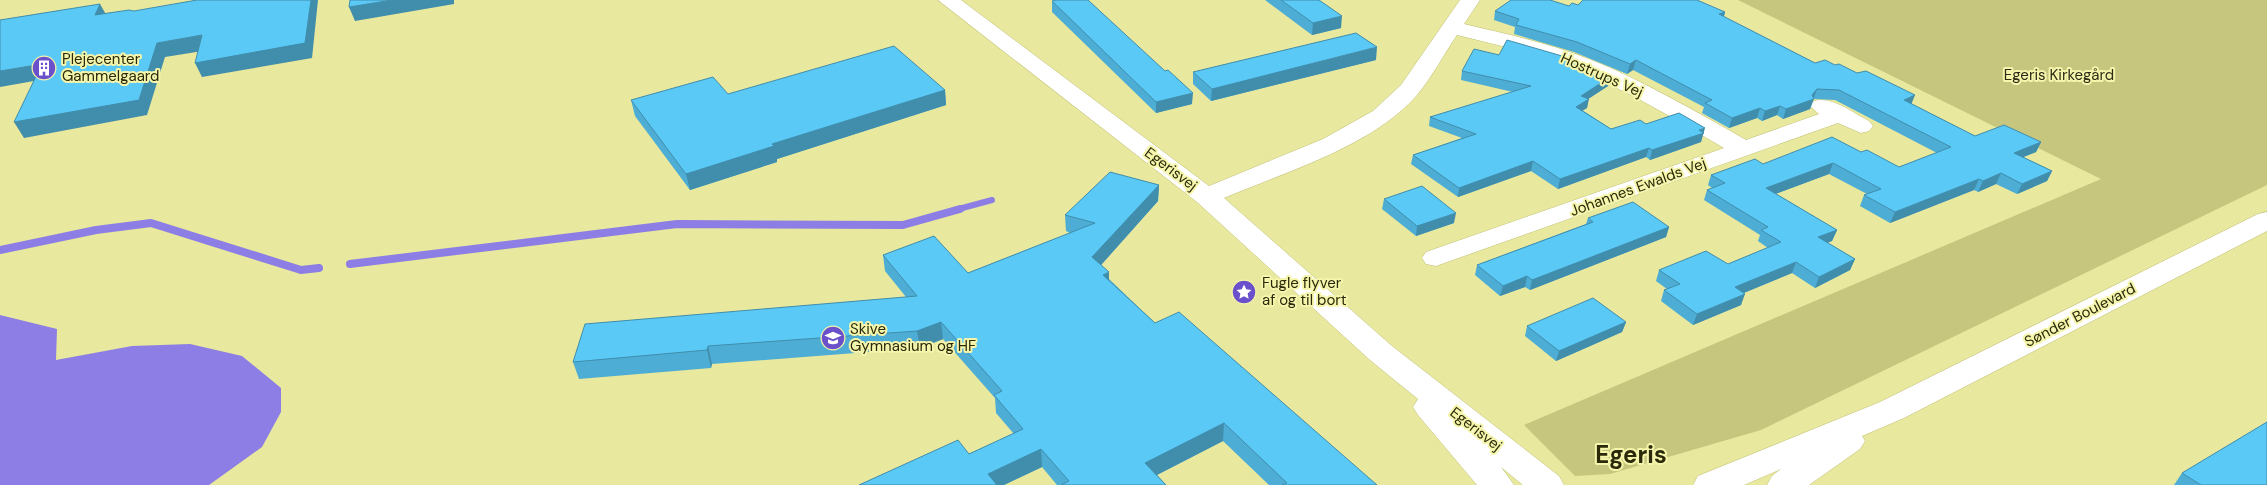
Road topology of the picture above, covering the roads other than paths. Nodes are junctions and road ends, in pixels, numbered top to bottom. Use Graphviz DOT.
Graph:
graph roads {
  1 [pos="948,0"];
  2 [pos="1470,0"];
  3 [pos="1451,27"];
  4 [pos="1839,115"];
  5 [pos="1744,149"];
  6 [pos="1206,196"];
  7 [pos="2267,220"];
  8 [pos="1436,258"];
  9 [pos="1381,353"];
  10 [pos="1892,410"];
  11 [pos="1497,485"];
  12 [pos="1547,485"];
  13 [pos="1710,485"];
  14 [pos="1784,485"];
  1 -- 6 [label="street, Egerisvej"];
  2 -- 3 [label="street"];
  3 -- 5 [label="street, Hostrups Vej"];
  3 -- 6 [label="street"];
  4 -- 5 [label="street, Johannes Ewalds Vej"];
  5 -- 8 [label="street, Johannes Ewalds Vej"];
  6 -- 9 [label="street, Egerisvej"];
  7 -- 10 [label="street, Sønder Boulevard"];
  9 -- 11 [label="street, Egerisvej"];
  9 -- 12 [label="street, Egerisvej"];
  10 -- 13 [label="street, Sønder Boulevard"];
  10 -- 14 [label="street, Sønder Boulevard"];
}
